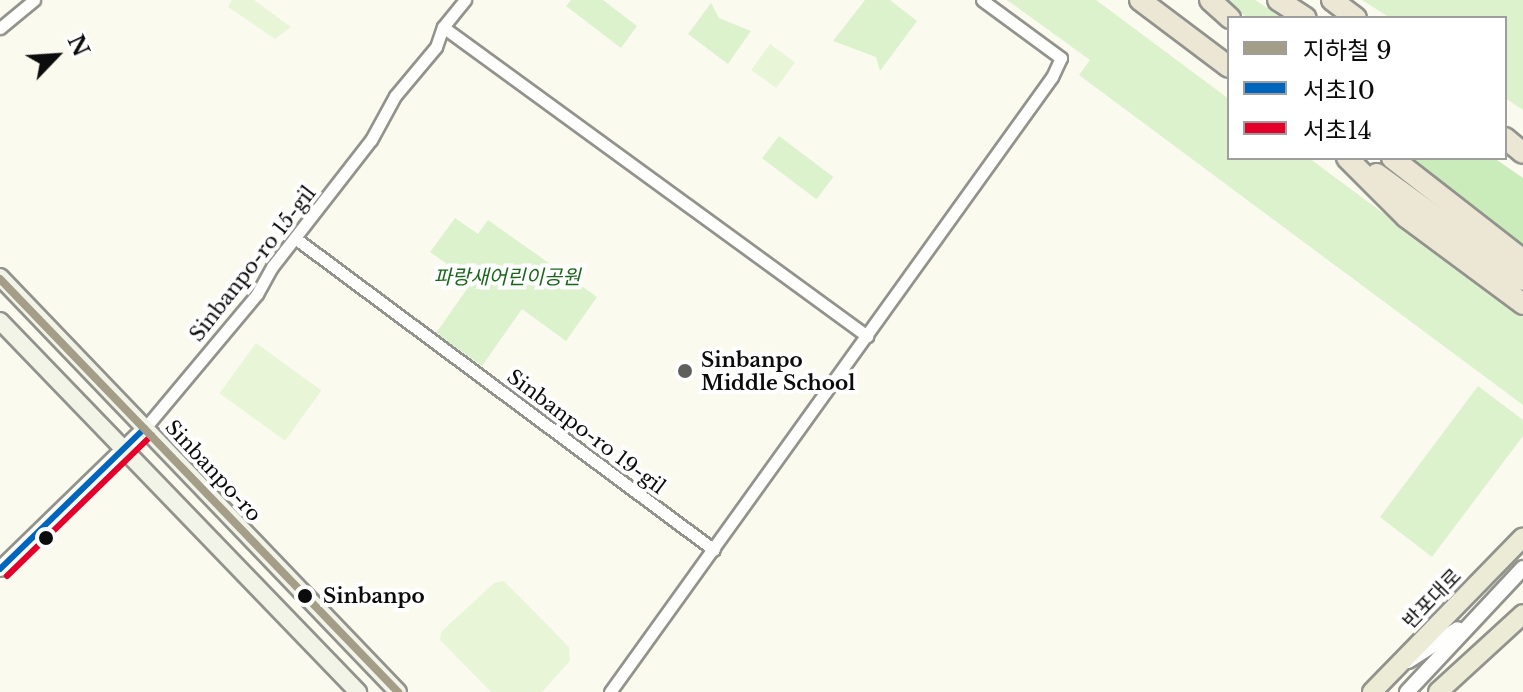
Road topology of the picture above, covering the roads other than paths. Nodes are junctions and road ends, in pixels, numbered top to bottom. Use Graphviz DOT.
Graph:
graph roads {
  1 [pos="34,0"];
  2 [pos="465,0"];
  3 [pos="982,0"];
  4 [pos="1140,0"];
  5 [pos="1210,0"];
  6 [pos="1278,0"];
  7 [pos="1332,0"];
  8 [pos="1228,16"];
  9 [pos="1303,16"];
  10 [pos="1353,16"];
  11 [pos="443,27"];
  12 [pos="0,28"];
  13 [pos="1227,65"];
  14 [pos="1507,140"];
  15 [pos="1523,153"];
  16 [pos="1349,160"];
  17 [pos="1358,160"];
  18 [pos="1395,160"];
  19 [pos="295,238"];
  20 [pos="1523,260"];
  21 [pos="0,277"];
  22 [pos="1523,280"];
  23 [pos="1523,304"];
  24 [pos="0,321"];
  25 [pos="867,336"];
  26 [pos="145,428"];
  27 [pos="125,452"];
  28 [pos="1523,537"];
  29 [pos="714,550"];
  30 [pos="1523,568"];
  31 [pos="0,569"];
  32 [pos="1523,614"];
  33 [pos="1474,617"];
  34 [pos="1399,665"];
  35 [pos="358,692"];
  36 [pos="398,692"];
  37 [pos="610,692"];
  38 [pos="1372,692"];
  39 [pos="1407,692"];
  40 [pos="1438,692"];
  1 -- 12 [label="street"];
  2 -- 11 [label="street, Sinbanpo-ro 15-gil"];
  3 -- 25 [label="street"];
  4 -- 13 [label="highway"];
  5 -- 8 [label="highway"];
  6 -- 9 [label="highway"];
  7 -- 10 [label="highway"];
  11 -- 19 [label="street, Sinbanpo-ro 15-gil"];
  11 -- 25 [label="street"];
  14 -- 15 [label="highway"];
  16 -- 23 [label="highway"];
  17 -- 22 [label="highway"];
  18 -- 20 [label="highway"];
  19 -- 26 [label="street, Sinbanpo-ro 15-gil"];
  19 -- 29 [label="street, Sinbanpo-ro 19-gil"];
  21 -- 26 [label="main road, Sinbanpo-ro"];
  24 -- 27 [label="main road"];
  25 -- 29 [label="street"];
  26 -- 27 [label="street"];
  26 -- 36 [label="main road, Sinbanpo-ro"];
  27 -- 31 [label="street"];
  27 -- 35 [label="main road"];
  28 -- 34 [label="main road, 반포대로"];
  29 -- 37 [label="street"];
  30 -- 33 [label="street"];
  32 -- 40 [label="main road"];
  33 -- 34 [label="street"];
  33 -- 39 [label="street"];
  34 -- 38 [label="main road, 반포대로"];
}
